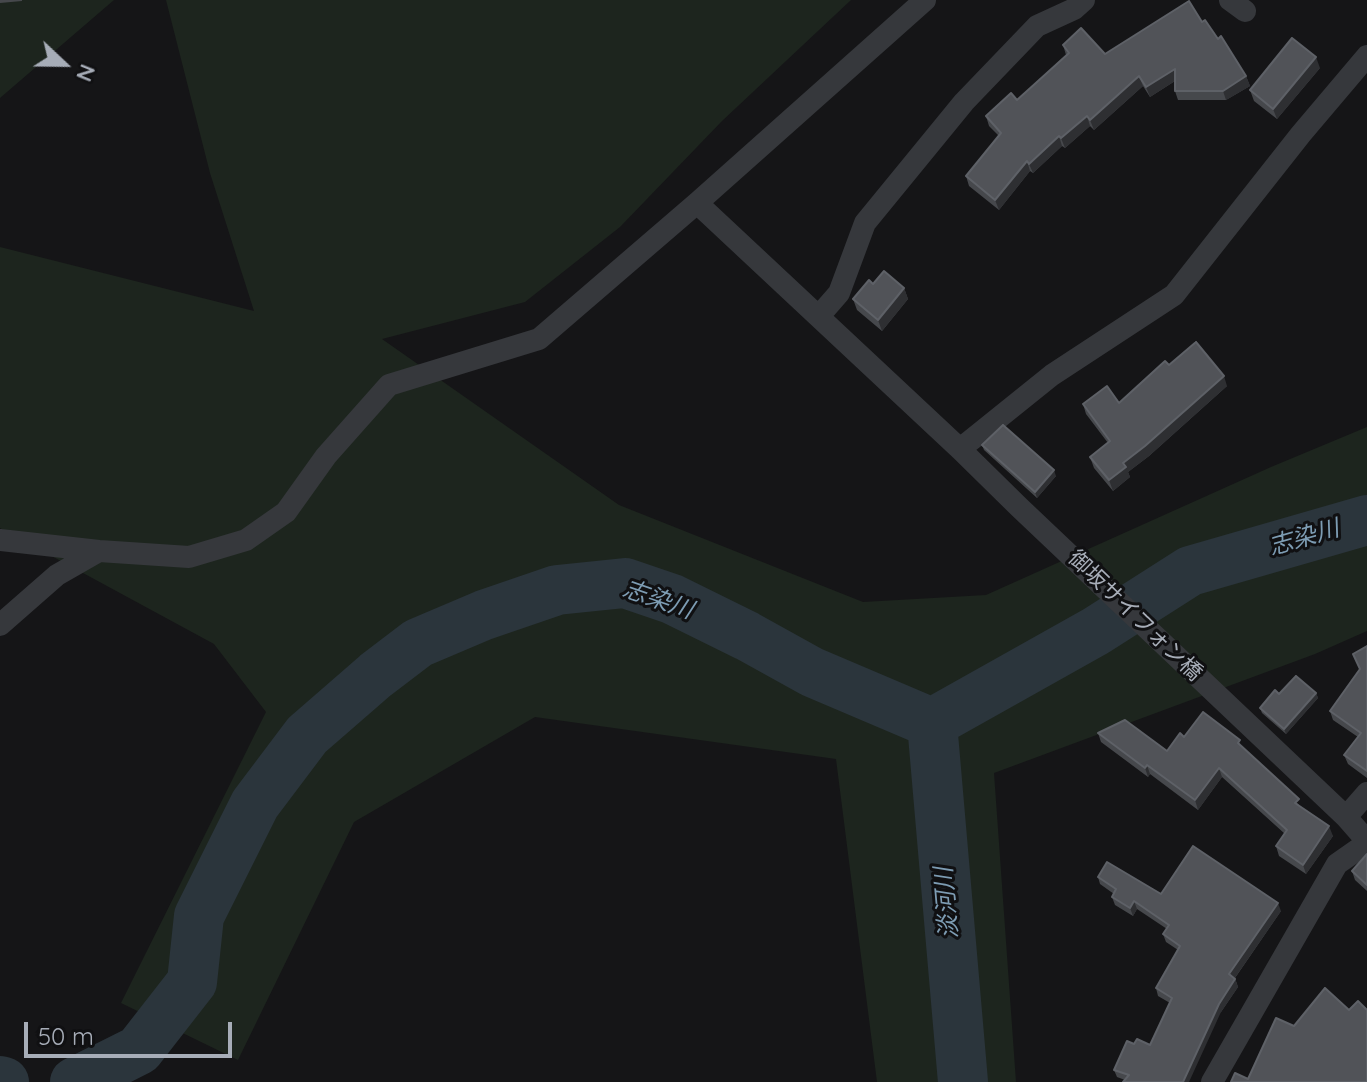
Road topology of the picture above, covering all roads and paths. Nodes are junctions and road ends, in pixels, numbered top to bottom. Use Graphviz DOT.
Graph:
graph roads {
  1 [pos="925,0"];
  2 [pos="1084,0"];
  3 [pos="1367,56"];
  4 [pos="697,203"];
  5 [pos="819,316"];
  6 [pos="960,449"];
  7 [pos="0,540"];
  8 [pos="99,551"];
  9 [pos="0,625"];
  10 [pos="1367,793"];
  11 [pos="1346,817"];
  12 [pos="1367,842"];
  13 [pos="1212,1082"];
  1 -- 4 [label="street"];
  2 -- 5 [label="street"];
  3 -- 6 [label="street"];
  4 -- 5 [label="street, 御坂サイフォン橋"];
  4 -- 8 [label="street"];
  5 -- 6 [label="street, 御坂サイフォン橋"];
  6 -- 11 [label="street, 御坂サイフォン橋"];
  7 -- 8 [label="street"];
  8 -- 9 [label="street"];
  10 -- 11 [label="street"];
  11 -- 12 [label="street, 御坂サイフォン橋"];
  12 -- 13 [label="street"];
}
